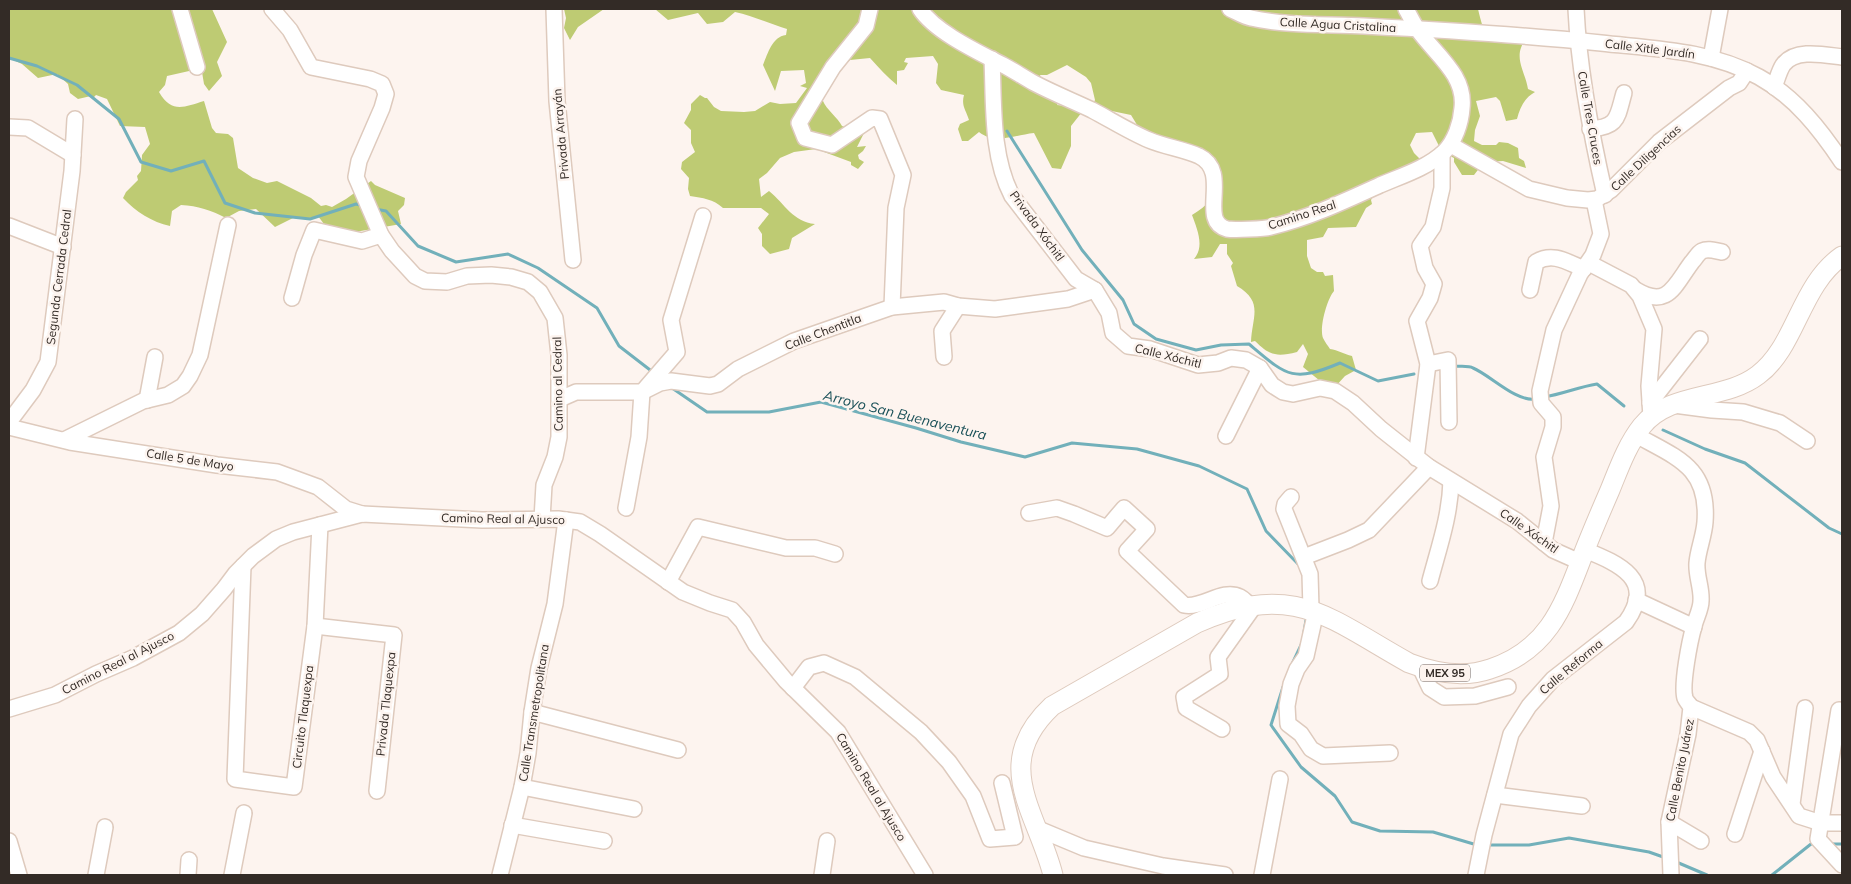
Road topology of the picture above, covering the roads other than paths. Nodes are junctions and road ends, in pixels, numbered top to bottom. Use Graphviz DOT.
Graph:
graph roads {
  1 [pos="180,9"];
  2 [pos="272,9"];
  3 [pos="554,9"];
  4 [pos="870,9"];
  5 [pos="920,9"];
  6 [pos="1230,9"];
  7 [pos="1406,9"];
  8 [pos="1576,9"];
  9 [pos="1720,9"];
  10 [pos="1417,29"];
  11 [pos="1577,41"];
  12 [pos="1842,57"];
  13 [pos="1711,58"];
  14 [pos="992,60"];
  15 [pos="197,67"];
  16 [pos="1747,71"];
  17 [pos="1774,86"];
  18 [pos="1624,93"];
  19 [pos="75,119"];
  20 [pos="9,127"];
  21 [pos="1590,129"];
  22 [pos="1446,149"];
  23 [pos="73,155"];
  24 [pos="1842,162"];
  25 [pos="1600,197"];
  26 [pos="703,216"];
  27 [pos="228,225"];
  28 [pos="9,226"];
  29 [pos="381,235"];
  30 [pos="63,247"];
  31 [pos="1722,252"];
  32 [pos="1842,256"];
  33 [pos="572,260"];
  34 [pos="1586,266"];
  35 [pos="1095,290"];
  36 [pos="1530,290"];
  37 [pos="1636,290"];
  38 [pos="292,298"];
  39 [pos="958,306"];
  40 [pos="892,307"];
  41 [pos="1700,339"];
  42 [pos="155,357"];
  43 [pos="944,357"];
  44 [pos="1428,364"];
  45 [pos="1260,368"];
  46 [pos="662,378"];
  47 [pos="642,392"];
  48 [pos="148,400"];
  49 [pos="560,400"];
  50 [pos="1672,405"];
  51 [pos="1650,410"];
  52 [pos="9,422"];
  53 [pos="1449,422"];
  54 [pos="9,427"];
  55 [pos="1636,435"];
  56 [pos="1226,436"];
  57 [pos="64,440"];
  58 [pos="1807,441"];
  59 [pos="1416,458"];
  60 [pos="1429,467"];
  61 [pos="1452,481"];
  62 [pos="1291,497"];
  63 [pos="626,508"];
  64 [pos="1029,513"];
  65 [pos="362,514"];
  66 [pos="542,519"];
  67 [pos="566,520"];
  68 [pos="320,525"];
  69 [pos="1544,543"];
  70 [pos="834,554"];
  71 [pos="1582,556"];
  72 [pos="1304,557"];
  73 [pos="243,566"];
  74 [pos="1430,581"];
  75 [pos="668,582"];
  76 [pos="1636,600"];
  77 [pos="1252,605"];
  78 [pos="1314,610"];
  79 [pos="315,626"];
  80 [pos="1694,627"];
  81 [pos="1420,667"];
  82 [pos="1508,687"];
  83 [pos="793,688"];
  84 [pos="1691,707"];
  85 [pos="1805,708"];
  86 [pos="9,709"];
  87 [pos="1839,710"];
  88 [pos="532,712"];
  89 [pos="1222,729"];
  90 [pos="678,750"];
  91 [pos="1762,751"];
  92 [pos="1390,753"];
  93 [pos="1280,779"];
  94 [pos="1002,783"];
  95 [pos="522,788"];
  96 [pos="377,791"];
  97 [pos="1495,795"];
  98 [pos="1792,804"];
  99 [pos="1582,806"];
  100 [pos="634,809"];
  101 [pos="244,813"];
  102 [pos="1669,822"];
  103 [pos="1821,823"];
  104 [pos="1842,823"];
  105 [pos="512,826"];
  106 [pos="104,827"];
  107 [pos="1036,828"];
  108 [pos="1735,834"];
  109 [pos="9,841"];
  110 [pos="604,841"];
  111 [pos="827,841"];
  112 [pos="1701,841"];
  113 [pos="1837,860"];
  114 [pos="1671,872"];
  115 [pos="19,875"];
  116 [pos="96,875"];
  117 [pos="232,875"];
  118 [pos="500,875"];
  119 [pos="822,875"];
  120 [pos="926,875"];
  121 [pos="1053,875"];
  122 [pos="1225,875"];
  123 [pos="1262,875"];
  124 [pos="1476,875"];
  1 -- 15 [label="street"];
  2 -- 29 [label="street, Camino al Cedral"];
  3 -- 33 [label="street, Privada Arrayán"];
  4 -- 40 [label="street"];
  5 -- 14 [label="street, Camino Real"];
  6 -- 10 [label="street, Calle Agua Cristalina"];
  7 -- 10 [label="street"];
  8 -- 11 [label="street, Calle Tres Cruces"];
  9 -- 13 [label="street"];
  10 -- 11 [label="street, Calle Xitle Jardín"];
  10 -- 22 [label="street"];
  11 -- 13 [label="street, Calle Xitle Jardín"];
  11 -- 21 [label="street, Calle Tres Cruces"];
  12 -- 17 [label="street"];
  13 -- 16 [label="street, Calle Xitle Jardín"];
  14 -- 22 [label="street, Camino Real"];
  14 -- 35 [label="street, Privada Xóchitl"];
  16 -- 17 [label="street, Calle Xitle Jardín"];
  16 -- 25 [label="street, Calle Diligencias"];
  17 -- 24 [label="street, Calle Xitle Jardín"];
  18 -- 21 [label="street"];
  19 -- 23 [label="street, Segunda Cerrada Cedral"];
  20 -- 23 [label="street"];
  21 -- 25 [label="street, Calle Tres Cruces"];
  22 -- 25 [label="street"];
  22 -- 44 [label="street"];
  23 -- 30 [label="street, Segunda Cerrada Cedral"];
  25 -- 34 [label="street, Calle Tres Cruces"];
  26 -- 46 [label="street"];
  27 -- 48 [label="street"];
  28 -- 30 [label="street"];
  29 -- 38 [label="street"];
  29 -- 49 [label="street, Camino al Cedral"];
  30 -- 52 [label="street, Segunda Cerrada Cedral"];
  31 -- 37 [label="street"];
  32 -- 50 [label="main road, MEX 95"];
  34 -- 36 [label="street"];
  34 -- 37 [label="street"];
  34 -- 69 [label="street, Calle Tres Cruces"];
  35 -- 39 [label="street, Calle Chentitla"];
  35 -- 45 [label="street, Calle Xóchitl"];
  37 -- 51 [label="street"];
  39 -- 40 [label="street, Calle Chentitla"];
  39 -- 43 [label="street"];
  40 -- 46 [label="street, Calle Chentitla"];
  41 -- 51 [label="street"];
  42 -- 48 [label="street"];
  44 -- 53 [label="street"];
  44 -- 59 [label="street"];
  45 -- 56 [label="street"];
  45 -- 59 [label="street, Calle Xóchitl"];
  46 -- 47 [label="street"];
  47 -- 49 [label="street"];
  47 -- 63 [label="street"];
  48 -- 57 [label="street"];
  49 -- 66 [label="street, Camino al Cedral"];
  50 -- 51 [label="main road, MEX 95"];
  50 -- 58 [label="street"];
  51 -- 55 [label="main road, MEX 95"];
  54 -- 57 [label="street, Calle 5 de Mayo"];
  55 -- 71 [label="main road, MEX 95"];
  55 -- 80 [label="street, Calle Benito Juárez"];
  57 -- 65 [label="street, Calle 5 de Mayo"];
  59 -- 60 [label="street, Calle Xóchitl"];
  60 -- 61 [label="street, Calle Xóchitl"];
  60 -- 72 [label="street"];
  61 -- 69 [label="street, Calle Xóchitl"];
  61 -- 74 [label="street"];
  62 -- 72 [label="street"];
  64 -- 77 [label="street"];
  65 -- 66 [label="street, Camino Real al Ajusco"];
  65 -- 68 [label="street, Camino Real al Ajusco"];
  66 -- 67 [label="street, Camino Real al Ajusco"];
  67 -- 75 [label="street, Camino Real al Ajusco"];
  67 -- 88 [label="street, Calle Transmetropolitana"];
  68 -- 73 [label="street, Camino Real al Ajusco"];
  68 -- 79 [label="street, Circuito Tlaquexpa"];
  69 -- 71 [label="street, Calle Xóchitl"];
  70 -- 75 [label="street"];
  71 -- 76 [label="street"];
  71 -- 81 [label="main road, MEX 95"];
  72 -- 78 [label="street"];
  73 -- 79 [label="street, Circuito Tlaquexpa"];
  73 -- 86 [label="street, Camino Real al Ajusco"];
  75 -- 83 [label="street, Camino Real al Ajusco"];
  76 -- 80 [label="street"];
  76 -- 97 [label="street, Calle Reforma"];
  77 -- 78 [label="main road, MEX 95"];
  77 -- 89 [label="street"];
  77 -- 107 [label="main road, MEX 95"];
  78 -- 81 [label="main road, MEX 95"];
  78 -- 92 [label="street"];
  79 -- 96 [label="street, Privada Tlaquexpa"];
  80 -- 84 [label="street, Calle Benito Juárez"];
  81 -- 82 [label="street"];
  83 -- 94 [label="street"];
  83 -- 120 [label="street, Camino Real al Ajusco"];
  84 -- 91 [label="street"];
  84 -- 102 [label="street, Calle Benito Juárez"];
  85 -- 98 [label="street"];
  87 -- 103 [label="street"];
  88 -- 90 [label="street"];
  88 -- 95 [label="street, Calle Transmetropolitana"];
  91 -- 98 [label="street"];
  91 -- 108 [label="street"];
  93 -- 123 [label="street"];
  95 -- 100 [label="street"];
  95 -- 105 [label="street, Calle Transmetropolitana"];
  97 -- 99 [label="street"];
  97 -- 124 [label="street, Calle Reforma"];
  98 -- 103 [label="street"];
  101 -- 117 [label="street"];
  102 -- 112 [label="street"];
  102 -- 114 [label="street, Calle Benito Juárez"];
  103 -- 104 [label="street"];
  103 -- 113 [label="street"];
  105 -- 110 [label="street"];
  105 -- 118 [label="street, Calle Transmetropolitana"];
  106 -- 116 [label="street"];
  107 -- 121 [label="main road, MEX 95"];
  107 -- 122 [label="street"];
  109 -- 115 [label="street"];
  111 -- 119 [label="street"];
}
